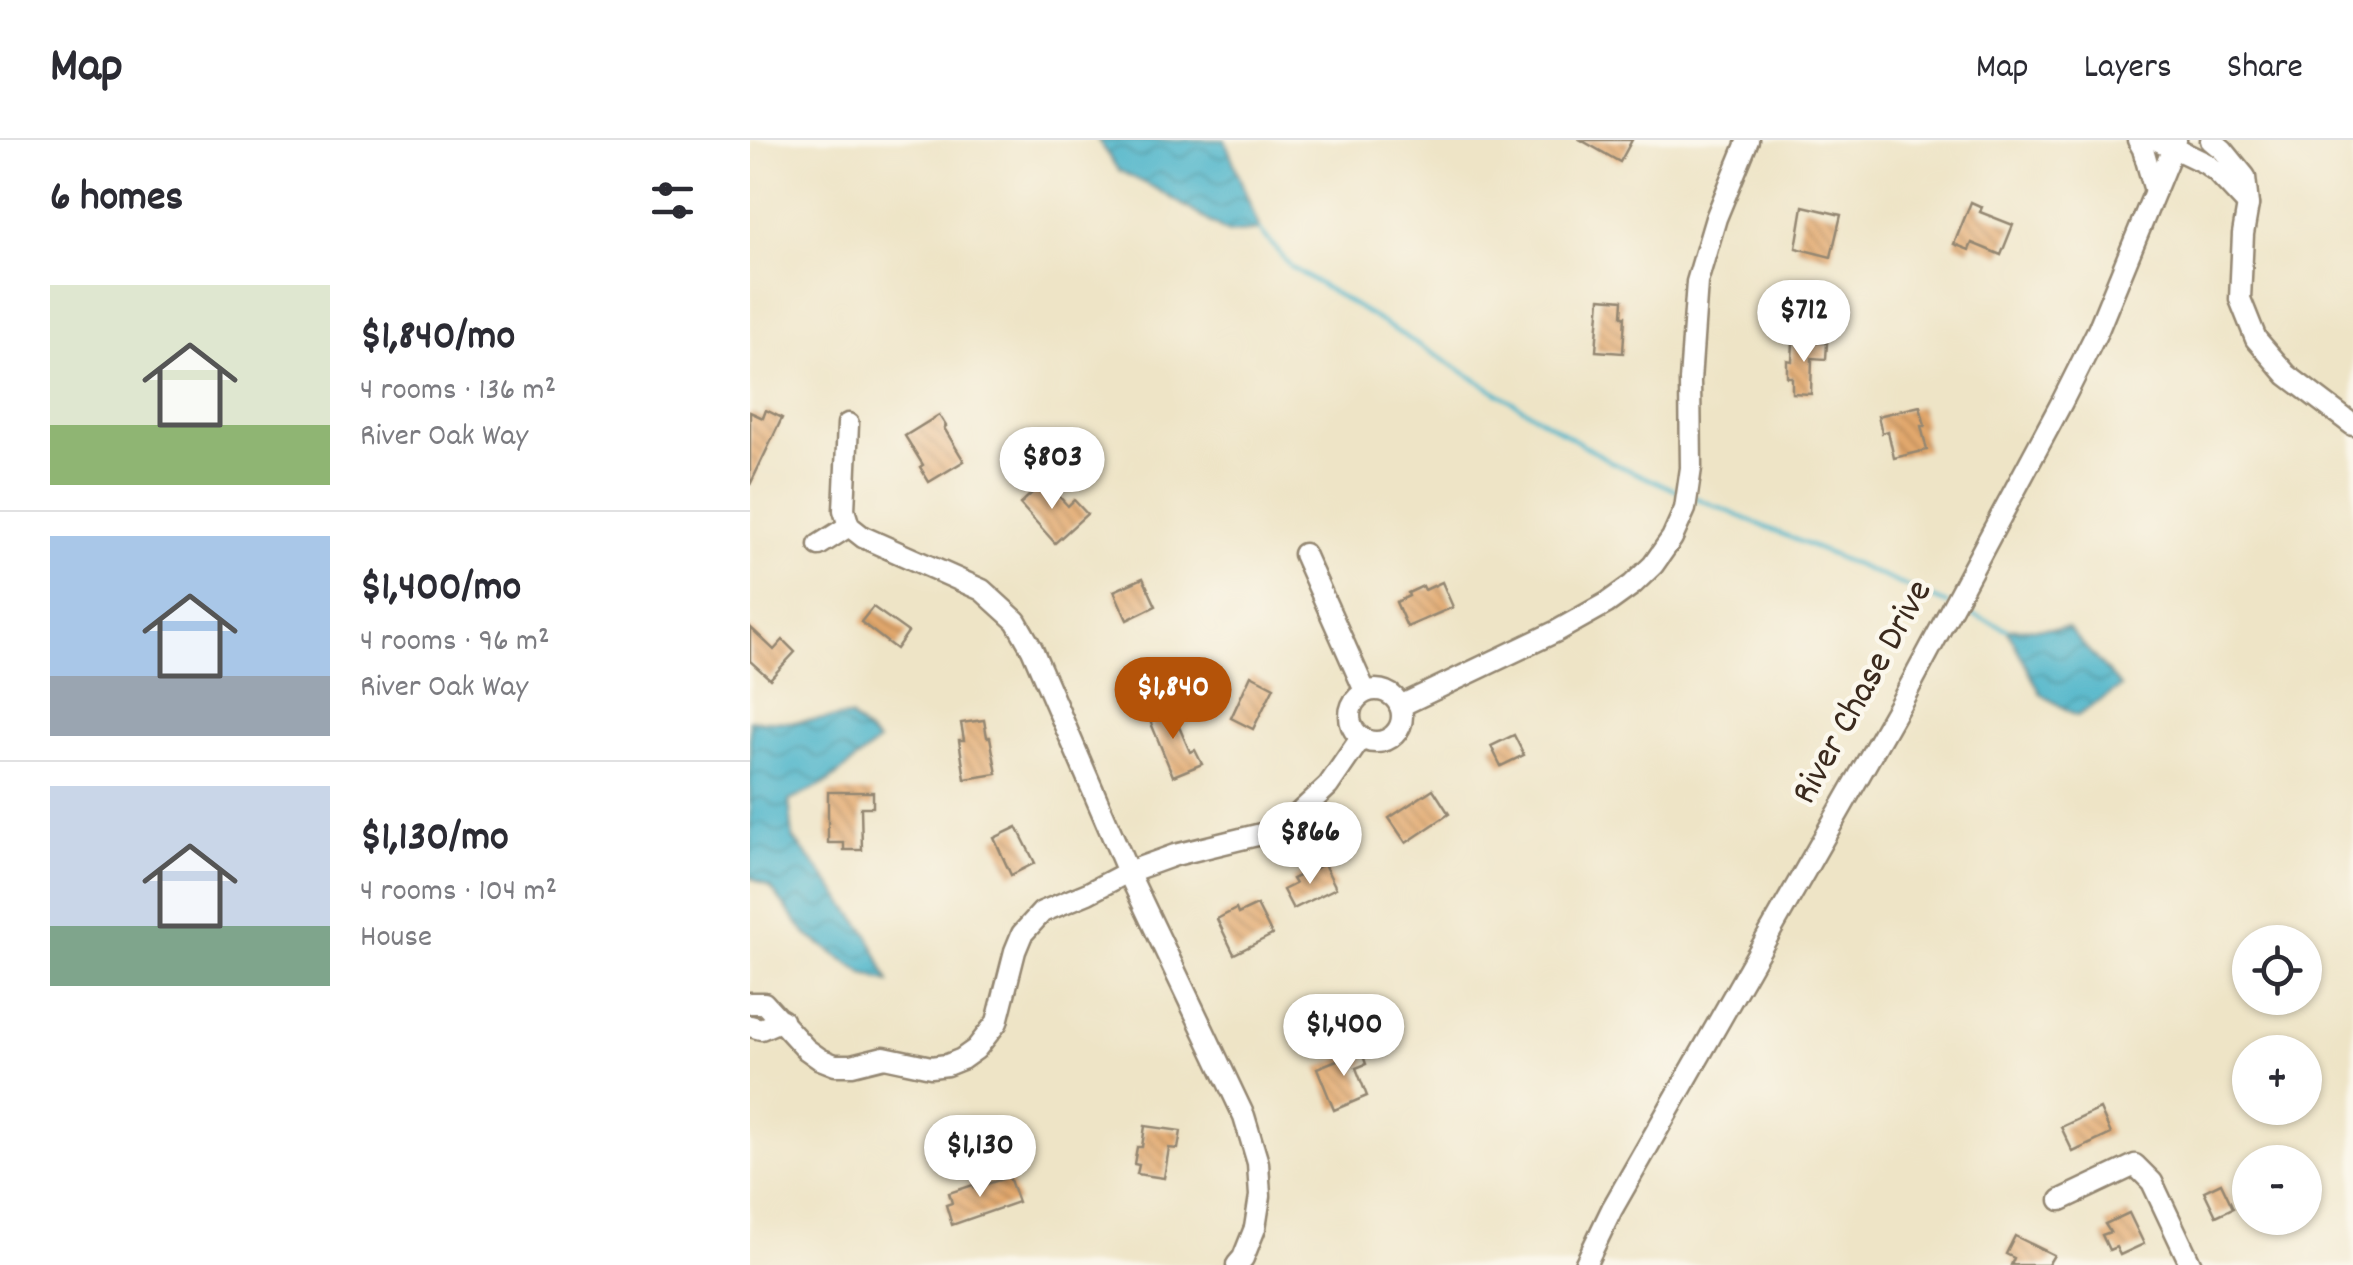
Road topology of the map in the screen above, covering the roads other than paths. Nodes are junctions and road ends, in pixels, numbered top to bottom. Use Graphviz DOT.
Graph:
graph roads {
  1 [pos="1748,140"];
  2 [pos="2138,140"];
  3 [pos="2210,140"];
  4 [pos="2169,142"];
  5 [pos="2155,191"];
  6 [pos="2248,206"];
  7 [pos="848,424"];
  8 [pos="2353,425"];
  9 [pos="850,526"];
  10 [pos="819,545"];
  11 [pos="1304,554"];
  12 [pos="1365,691"];
  13 [pos="1400,706"];
  14 [pos="1361,738"];
  15 [pos="1128,872"];
  16 [pos="750,1003"];
  17 [pos="782,1020"];
  18 [pos="750,1026"];
  19 [pos="2061,1200"];
  20 [pos="1237,1265"];
  21 [pos="1585,1265"];
  22 [pos="2191,1265"];
  1 -- 13 [label="street"];
  2 -- 5 [label="street"];
  3 -- 6 [label="street"];
  4 -- 5 [label="street, River Chase Drive"];
  4 -- 6 [label="street"];
  5 -- 21 [label="street, River Chase Drive"];
  6 -- 8 [label="street"];
  7 -- 9 [label="street"];
  9 -- 10 [label="street"];
  9 -- 15 [label="street"];
  11 -- 12 [label="street"];
  12 -- 13 [label="street"];
  12 -- 14 [label="street"];
  13 -- 14 [label="street"];
  14 -- 15 [label="street"];
  15 -- 17 [label="street"];
  15 -- 20 [label="street"];
  16 -- 17 [label="street"];
  17 -- 18 [label="street"];
  19 -- 22 [label="street"];
}
